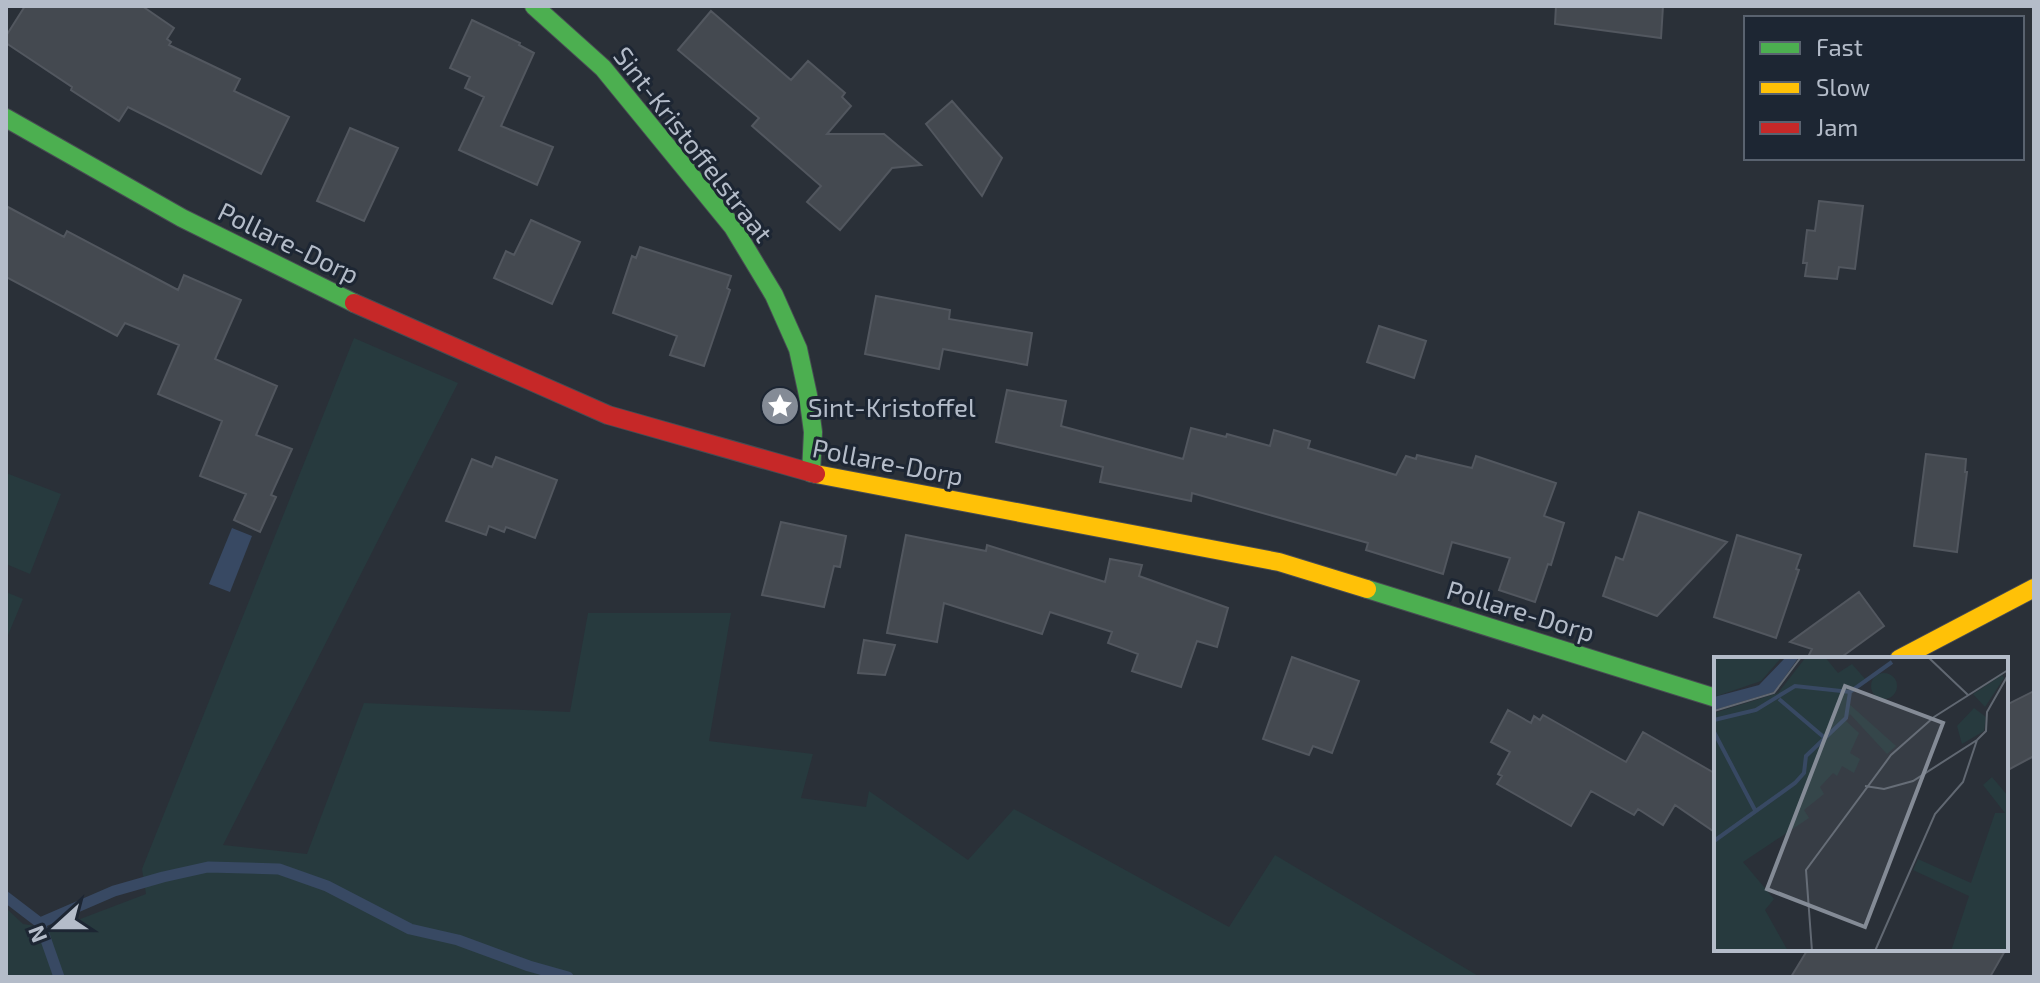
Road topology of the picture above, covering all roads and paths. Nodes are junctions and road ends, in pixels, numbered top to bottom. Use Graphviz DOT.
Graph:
graph roads {
  1 [pos="534,6"];
  2 [pos="6,118"];
  3 [pos="811,473"];
  4 [pos="2034,588"];
  5 [pos="1903,657"];
  6 [pos="1714,697"];
  1 -- 3 [label="street, Sint-Kristoffelstraat"];
  2 -- 3 [label="street, Pollare-Dorp"];
  3 -- 6 [label="street, Pollare-Dorp"];
  4 -- 5 [label="street"];
}
